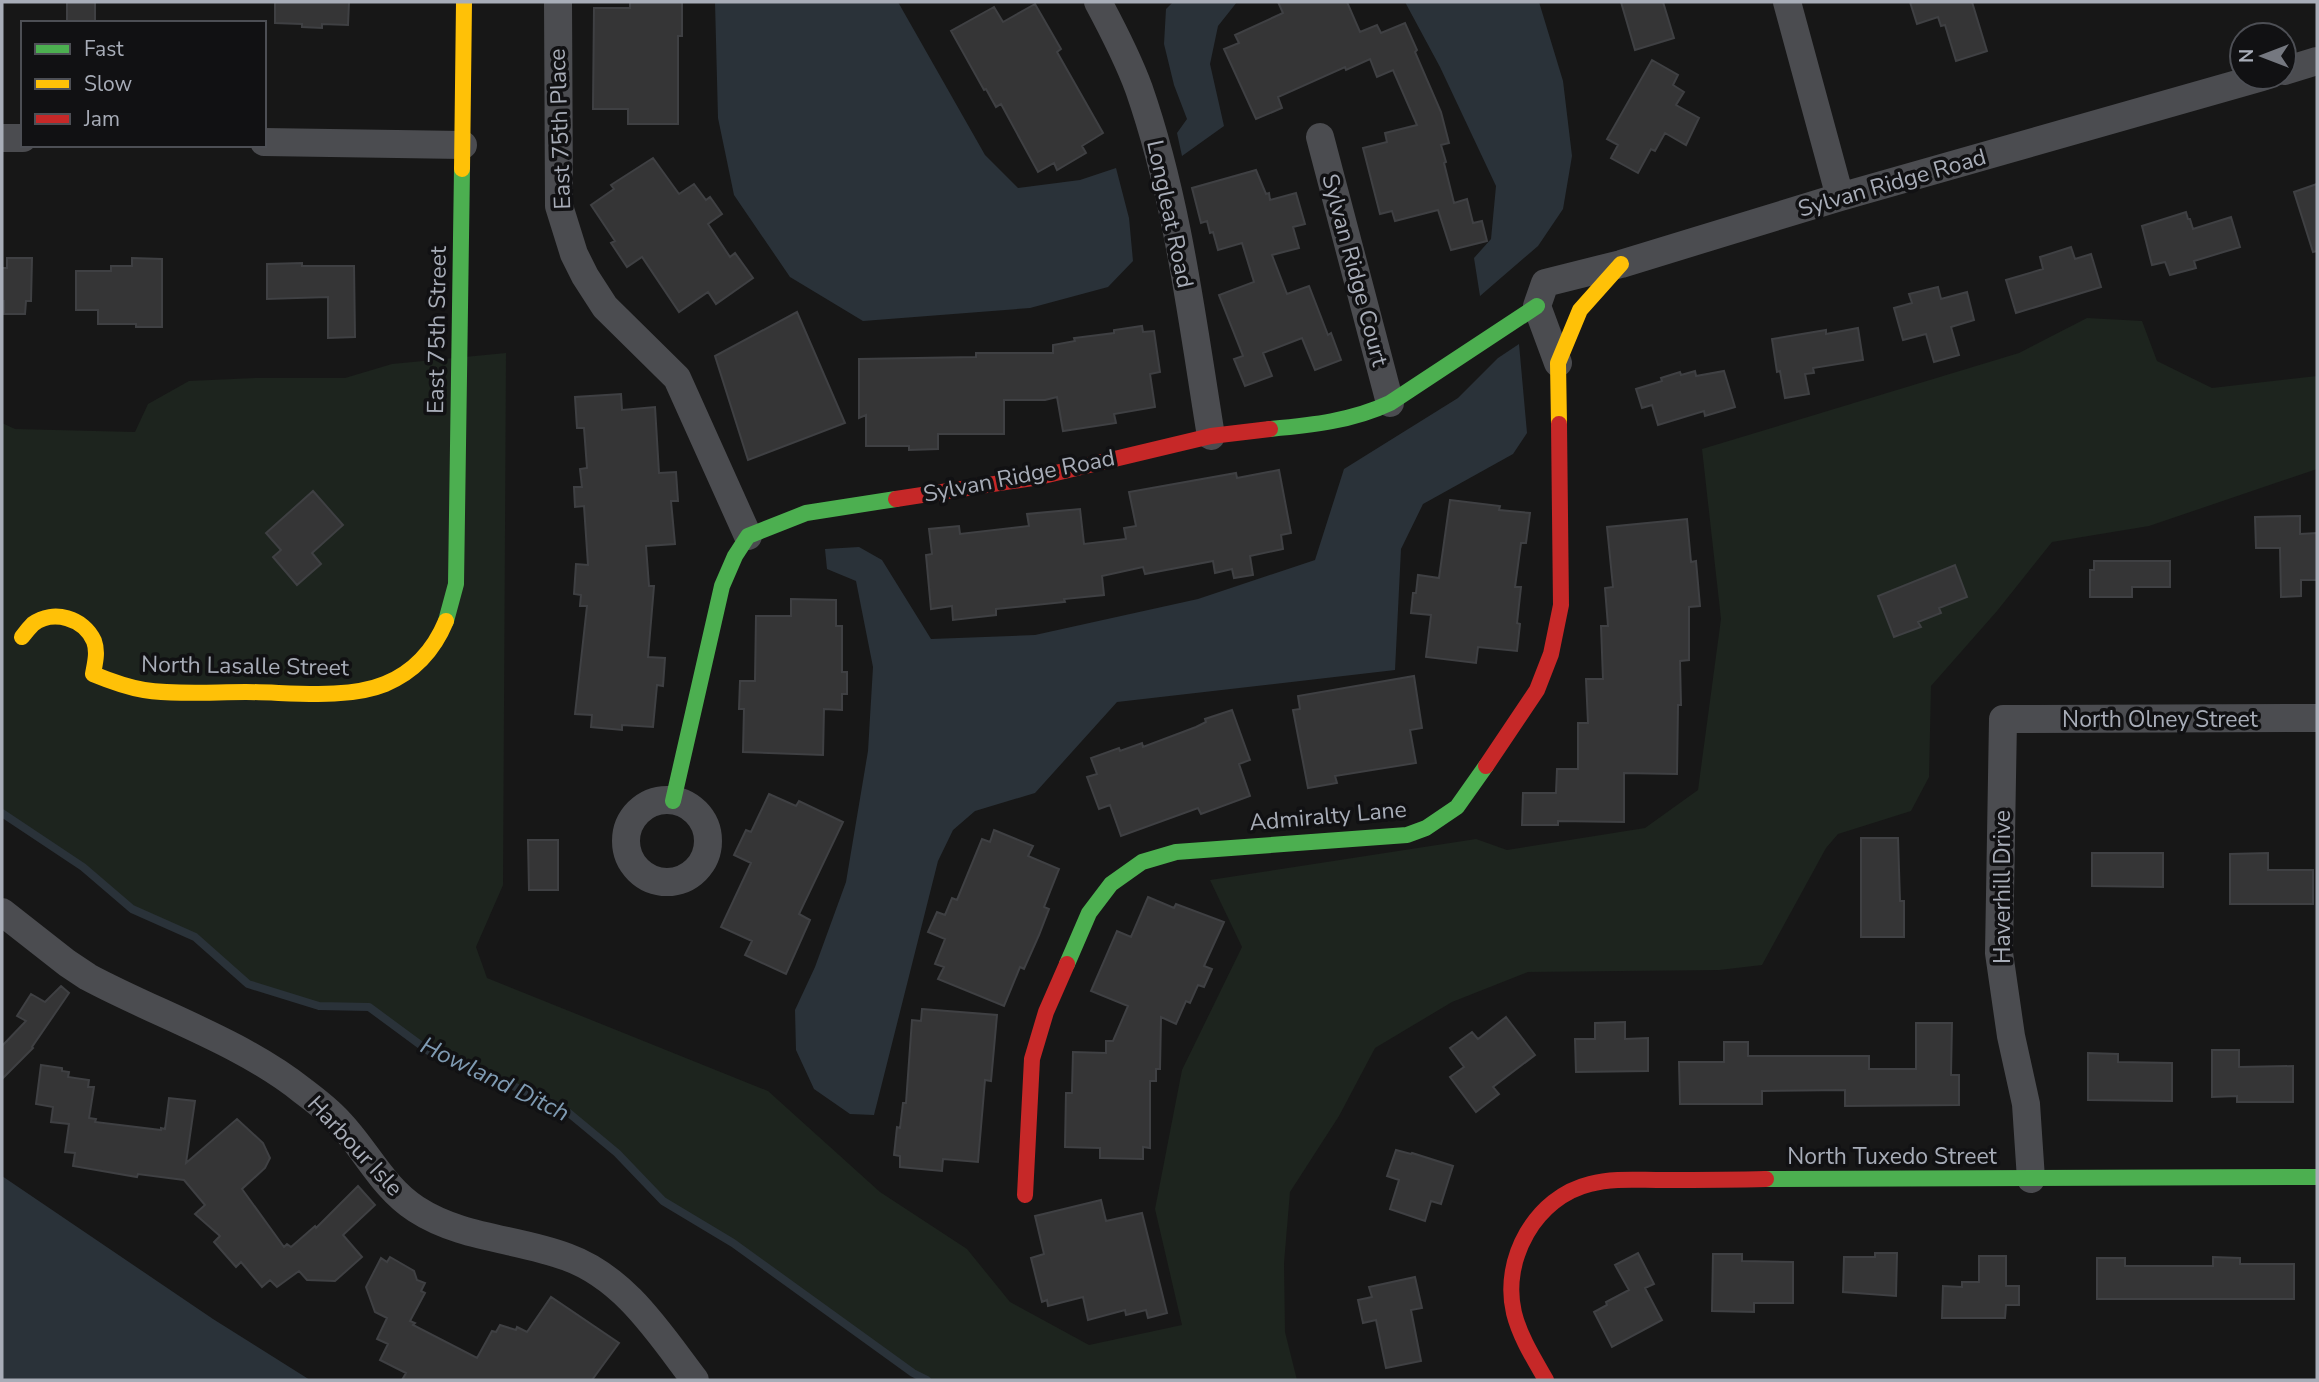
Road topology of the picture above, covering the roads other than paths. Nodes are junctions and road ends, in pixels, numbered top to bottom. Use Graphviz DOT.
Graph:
graph roads {
  1 [pos="464,2"];
  2 [pos="558,2"];
  3 [pos="1098,2"];
  4 [pos="1787,2"];
  5 [pos="2317,61"];
  6 [pos="2298,67"];
  7 [pos="2228,87"];
  8 [pos="2,138"];
  9 [pos="21,138"];
  10 [pos="1320,138"];
  11 [pos="266,142"];
  12 [pos="463,145"];
  13 [pos="1840,197"];
  14 [pos="1621,264"];
  15 [pos="1537,306"];
  16 [pos="1558,363"];
  17 [pos="1390,403"];
  18 [pos="1211,436"];
  19 [pos="748,536"];
  20 [pos="22,637"];
  21 [pos="429,653"];
  22 [pos="2317,718"];
  23 [pos="2003,719"];
  24 [pos="673,800"];
  25 [pos="2,912"];
  26 [pos="2317,1177"];
  27 [pos="2031,1179"];
  28 [pos="1024,1195"];
  29 [pos="695,1380"];
  30 [pos="1546,1380"];
  1 -- 12 [label="street, East 75th Street"];
  2 -- 19 [label="street, East 75th Place"];
  3 -- 18 [label="street, Longleat Road"];
  4 -- 13 [label="street"];
  5 -- 6 [label="street"];
  7 -- 13 [label="street, Sylvan Ridge Road"];
  8 -- 9 [label="street"];
  10 -- 17 [label="street, Sylvan Ridge Court"];
  11 -- 12 [label="street"];
  12 -- 21 [label="street, East 75th Street"];
  13 -- 14 [label="street, Sylvan Ridge Road"];
  14 -- 15 [label="street, Sylvan Ridge Road"];
  14 -- 16 [label="street, Admiralty Lane"];
  15 -- 16 [label="street"];
  15 -- 17 [label="street, Sylvan Ridge Road"];
  16 -- 28 [label="street, Admiralty Lane"];
  17 -- 18 [label="street, Sylvan Ridge Road"];
  18 -- 19 [label="street, Sylvan Ridge Road"];
  19 -- 24 [label="street"];
  20 -- 21 [label="street, North Lasalle Street"];
  22 -- 23 [label="street, North Olney Street"];
  23 -- 27 [label="street, Haverhill Drive"];
  25 -- 29 [label="street, Harbour Isle"];
  26 -- 27 [label="street, North Tuxedo Street"];
  27 -- 30 [label="street, North Tuxedo Street"];
}
